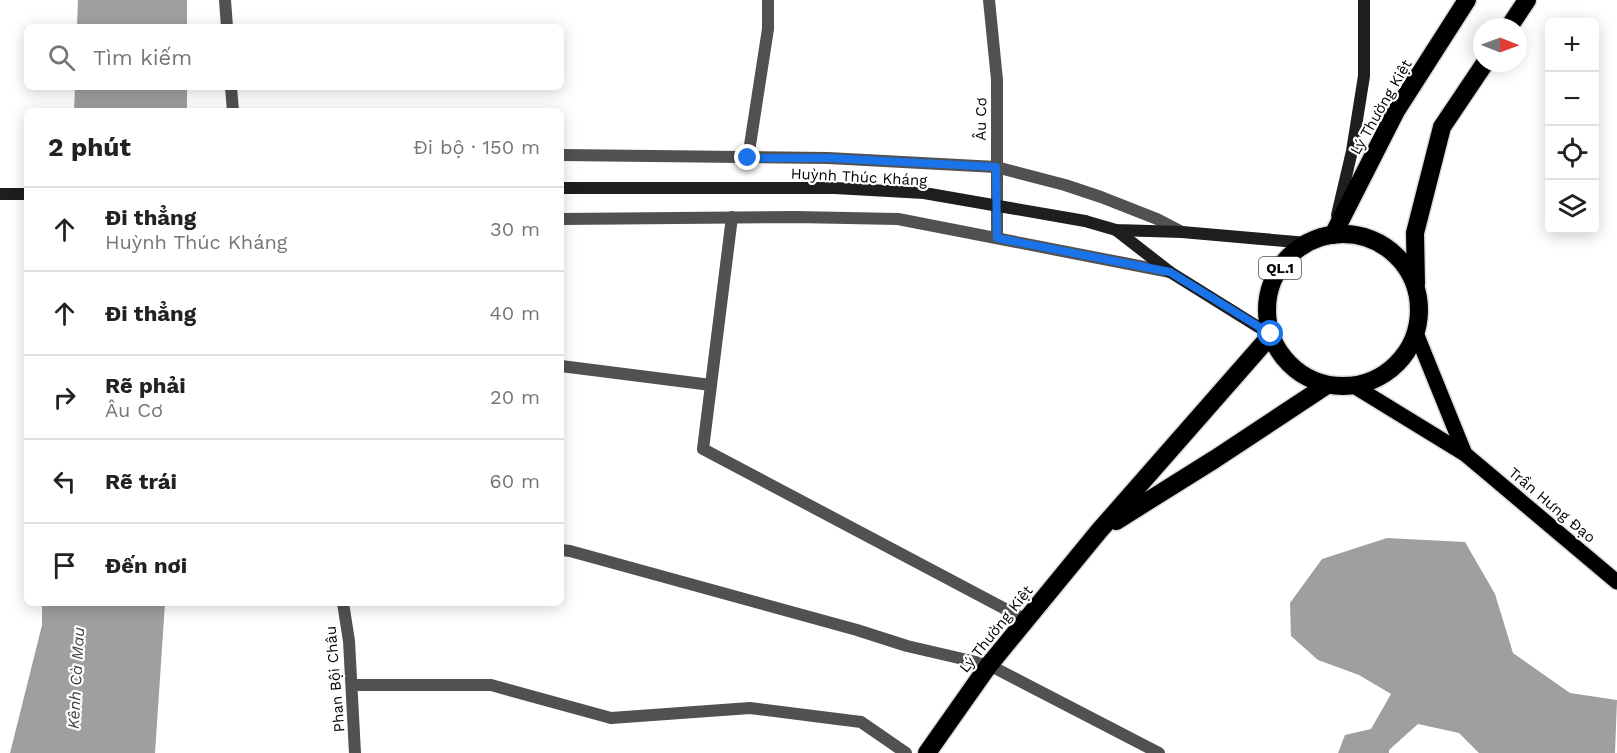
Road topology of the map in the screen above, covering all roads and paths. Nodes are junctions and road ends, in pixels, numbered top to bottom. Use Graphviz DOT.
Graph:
graph roads {
  1 [pos="225,0"];
  2 [pos="768,0"];
  3 [pos="988,0"];
  4 [pos="1364,0"];
  5 [pos="1467,0"];
  6 [pos="1527,0"];
  7 [pos="1515,18"];
  8 [pos="226,24"];
  9 [pos="1479,72"];
  10 [pos="231,90"];
  11 [pos="233,108"];
  12 [pos="564,155"];
  13 [pos="748,158"];
  14 [pos="996,167"];
  15 [pos="564,188"];
  16 [pos="0,194"];
  17 [pos="24,194"];
  18 [pos="732,217"];
  19 [pos="564,219"];
  20 [pos="1116,230"];
  21 [pos="1182,232"];
  22 [pos="1333,235"];
  23 [pos="997,238"];
  24 [pos="1308,243"];
  25 [pos="1170,272"];
  26 [pos="1416,286"];
  27 [pos="1416,333"];
  28 [pos="1271,334"];
  29 [pos="564,366"];
  30 [pos="711,385"];
  31 [pos="1328,386"];
  32 [pos="1354,386"];
  33 [pos="1465,454"];
  34 [pos="1099,531"];
  35 [pos="564,550"];
  36 [pos="1617,582"];
  37 [pos="343,606"];
  38 [pos="1026,620"];
  39 [pos="989,665"];
  40 [pos="352,685"];
  41 [pos="355,753"];
  42 [pos="906,753"];
  43 [pos="927,753"];
  44 [pos="1159,753"];
  1 -- 8 [label="street"];
  2 -- 13 [label="street"];
  3 -- 14 [label="street, Âu Cơ"];
  4 -- 22 [label="main road"];
  5 -- 22 [label="highway, Lý Thường Kiệt"];
  6 -- 7 [label="highway"];
  9 -- 26 [label="highway, QL.1"];
  10 -- 11 [label="street"];
  12 -- 13 [label="street"];
  13 -- 14 [label="street"];
  14 -- 21 [label="street"];
  14 -- 23 [label="street, Âu Cơ"];
  15 -- 20 [label="main road, Huỳnh Thúc Kháng, bridge"];
  16 -- 17 [label="main road"];
  18 -- 19 [label="street"];
  18 -- 23 [label="street"];
  18 -- 30 [label="street"];
  20 -- 21 [label="main road, Huỳnh Thúc Kháng"];
  20 -- 25 [label="main road, Huỳnh Thúc Kháng"];
  21 -- 24 [label="main road, Huỳnh Thúc Kháng"];
  22 -- 24 [label="highway, QL.1"];
  22 -- 26 [label="highway, QL.1"];
  23 -- 25 [label="street"];
  24 -- 28 [label="highway, QL.1"];
  25 -- 28 [label="main road, Huỳnh Thúc Kháng"];
  26 -- 27 [label="highway, QL.1"];
  27 -- 32 [label="highway, QL.1"];
  27 -- 33 [label="main road, Trần Hưng Đạo"];
  28 -- 31 [label="highway, QL.1"];
  28 -- 34 [label="highway, Lý Thường Kiệt"];
  29 -- 30 [label="street"];
  30 -- 38 [label="street"];
  31 -- 32 [label="highway, QL.1"];
  31 -- 34 [label="highway, Lý Thường Kiệt"];
  32 -- 33 [label="main road, Trần Hưng Đạo"];
  33 -- 36 [label="main road, Trần Hưng Đạo"];
  34 -- 38 [label="highway, Lý Thường Kiệt"];
  35 -- 39 [label="street"];
  37 -- 40 [label="street, Phan Bội Châu"];
  38 -- 39 [label="highway, Lý Thường Kiệt"];
  39 -- 43 [label="highway, Lý Thường Kiệt"];
  39 -- 44 [label="street"];
  40 -- 41 [label="street, Phan Bội Châu"];
  40 -- 42 [label="street"];
}
